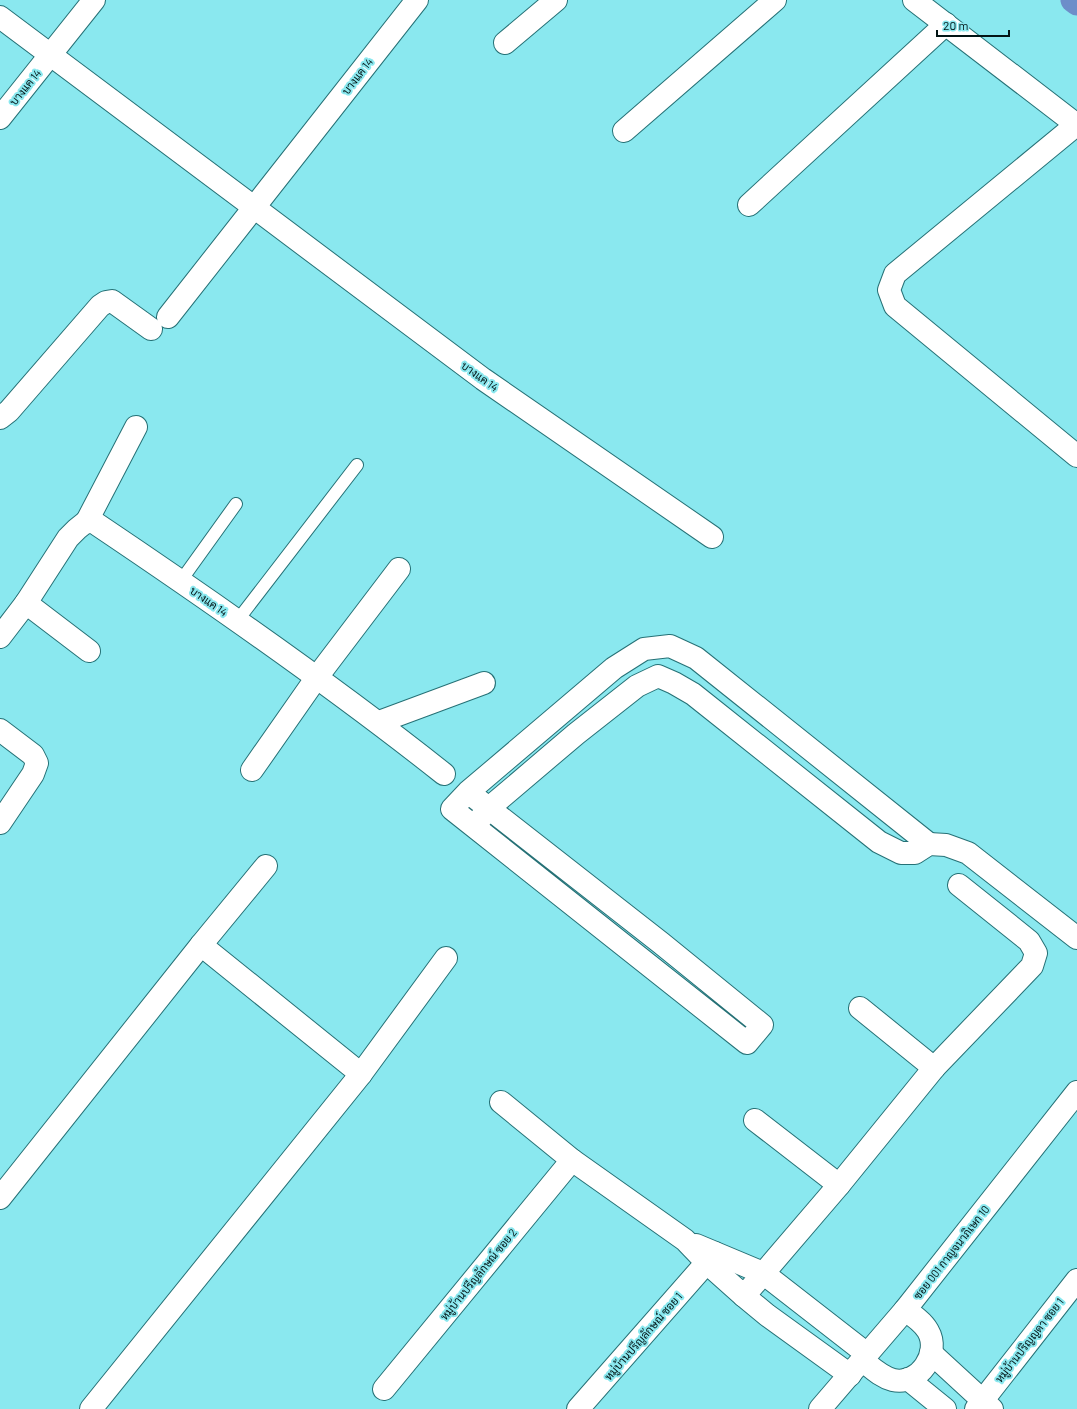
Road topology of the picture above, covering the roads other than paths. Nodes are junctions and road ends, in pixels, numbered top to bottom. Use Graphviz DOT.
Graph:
graph roads {
  1 [pos="94,0"];
  2 [pos="417,0"];
  3 [pos="556,0"];
  4 [pos="775,0"];
  5 [pos="914,0"];
  6 [pos="0,17"];
  7 [pos="946,24"];
  8 [pos="505,43"];
  9 [pos="51,55"];
  10 [pos="0,118"];
  11 [pos="1077,125"];
  12 [pos="624,131"];
  13 [pos="749,205"];
  14 [pos="253,208"];
  15 [pos="0,418"];
  16 [pos="136,427"];
  17 [pos="1077,456"];
  18 [pos="357,465"];
  19 [pos="236,504"];
  20 [pos="87,521"];
  21 [pos="712,537"];
  22 [pos="399,569"];
  23 [pos="180,582"];
  24 [pos="26,603"];
  25 [pos="237,621"];
  26 [pos="0,637"];
  27 [pos="89,651"];
  28 [pos="317,677"];
  29 [pos="484,683"];
  30 [pos="379,722"];
  31 [pos="0,730"];
  32 [pos="252,770"];
  33 [pos="444,774"];
  34 [pos="468,792"];
  35 [pos="489,808"];
  36 [pos="0,823"];
  37 [pos="474,826"];
  38 [pos="930,844"];
  39 [pos="266,866"];
  40 [pos="959,885"];
  41 [pos="1077,938"];
  42 [pos="661,943"];
  43 [pos="201,945"];
  44 [pos="446,958"];
  45 [pos="647,963"];
  46 [pos="860,1008"];
  47 [pos="934,1068"];
  48 [pos="361,1074"];
  49 [pos="1077,1092"];
  50 [pos="501,1102"];
  51 [pos="755,1120"];
  52 [pos="572,1160"];
  53 [pos="839,1185"];
  54 [pos="0,1198"];
  55 [pos="711,1258"];
  56 [pos="763,1273"];
  57 [pos="1077,1280"];
  58 [pos="744,1296"];
  59 [pos="905,1310"];
  60 [pos="931,1353"];
  61 [pos="860,1363"];
  62 [pos="908,1379"];
  63 [pos="384,1389"];
  64 [pos="983,1406"];
  65 [pos="91,1409"];
  66 [pos="578,1409"];
  67 [pos="820,1409"];
  68 [pos="945,1409"];
  1 -- 9 [label="street, บางแค 14"];
  2 -- 14 [label="street, บางแค 14"];
  3 -- 8 [label="street"];
  4 -- 12 [label="street"];
  5 -- 7 [label="street"];
  6 -- 9 [label="street, บางแค 14"];
  7 -- 11 [label="street"];
  7 -- 13 [label="street"];
  9 -- 10 [label="street, บางแค 14"];
  9 -- 14 [label="street, บางแค 14"];
  11 -- 17 [label="street"];
  14 -- 15 [label="street, บางแค 14"];
  14 -- 21 [label="street, บางแค 14"];
  16 -- 20 [label="street"];
  18 -- 25 [label="lane"];
  19 -- 23 [label="lane"];
  20 -- 23 [label="street, บางแค 14"];
  20 -- 24 [label="street"];
  22 -- 28 [label="street"];
  23 -- 25 [label="street, บางแค 14"];
  24 -- 26 [label="street"];
  24 -- 27 [label="street"];
  25 -- 28 [label="street, บางแค 14"];
  28 -- 30 [label="street, บางแค 14"];
  28 -- 32 [label="street"];
  29 -- 30 [label="street"];
  30 -- 33 [label="street, บางแค 14"];
  31 -- 36 [label="street"];
  34 -- 35 [label="street"];
  34 -- 37 [label="street"];
  34 -- 38 [label="street"];
  35 -- 37 [label="street"];
  35 -- 38 [label="street"];
  35 -- 42 [label="street"];
  37 -- 45 [label="street"];
  38 -- 41 [label="street"];
  39 -- 43 [label="street"];
  40 -- 47 [label="street"];
  42 -- 45 [label="street"];
  42 -- 45 [label="street"];
  43 -- 48 [label="street"];
  43 -- 54 [label="street"];
  44 -- 48 [label="street"];
  46 -- 47 [label="street"];
  47 -- 53 [label="street"];
  48 -- 65 [label="street"];
  49 -- 59 [label="street, ซอย 001 กาญจนาภิเษก 10"];
  50 -- 52 [label="street"];
  51 -- 53 [label="street"];
  52 -- 55 [label="street"];
  52 -- 63 [label="street, หมู่บ้านปรีญลักษณ์ ซอย 2"];
  53 -- 56 [label="street"];
  55 -- 56 [label="street"];
  55 -- 58 [label="street"];
  55 -- 66 [label="street, หมู่บ้านปรีญลักษณ์ ซอย 1"];
  56 -- 58 [label="street"];
  56 -- 61 [label="street"];
  57 -- 64 [label="street, หมู่บ้านปริญญดา ซอย 1"];
  58 -- 61 [label="street"];
  59 -- 60 [label="street"];
  59 -- 61 [label="street, ซอย 001 กาญจนาภิเษก 10"];
  60 -- 62 [label="street"];
  60 -- 64 [label="street"];
  61 -- 62 [label="street"];
  61 -- 67 [label="street, ซอย 001 กาญจนาภิเษก 10"];
  62 -- 68 [label="street"];
}
